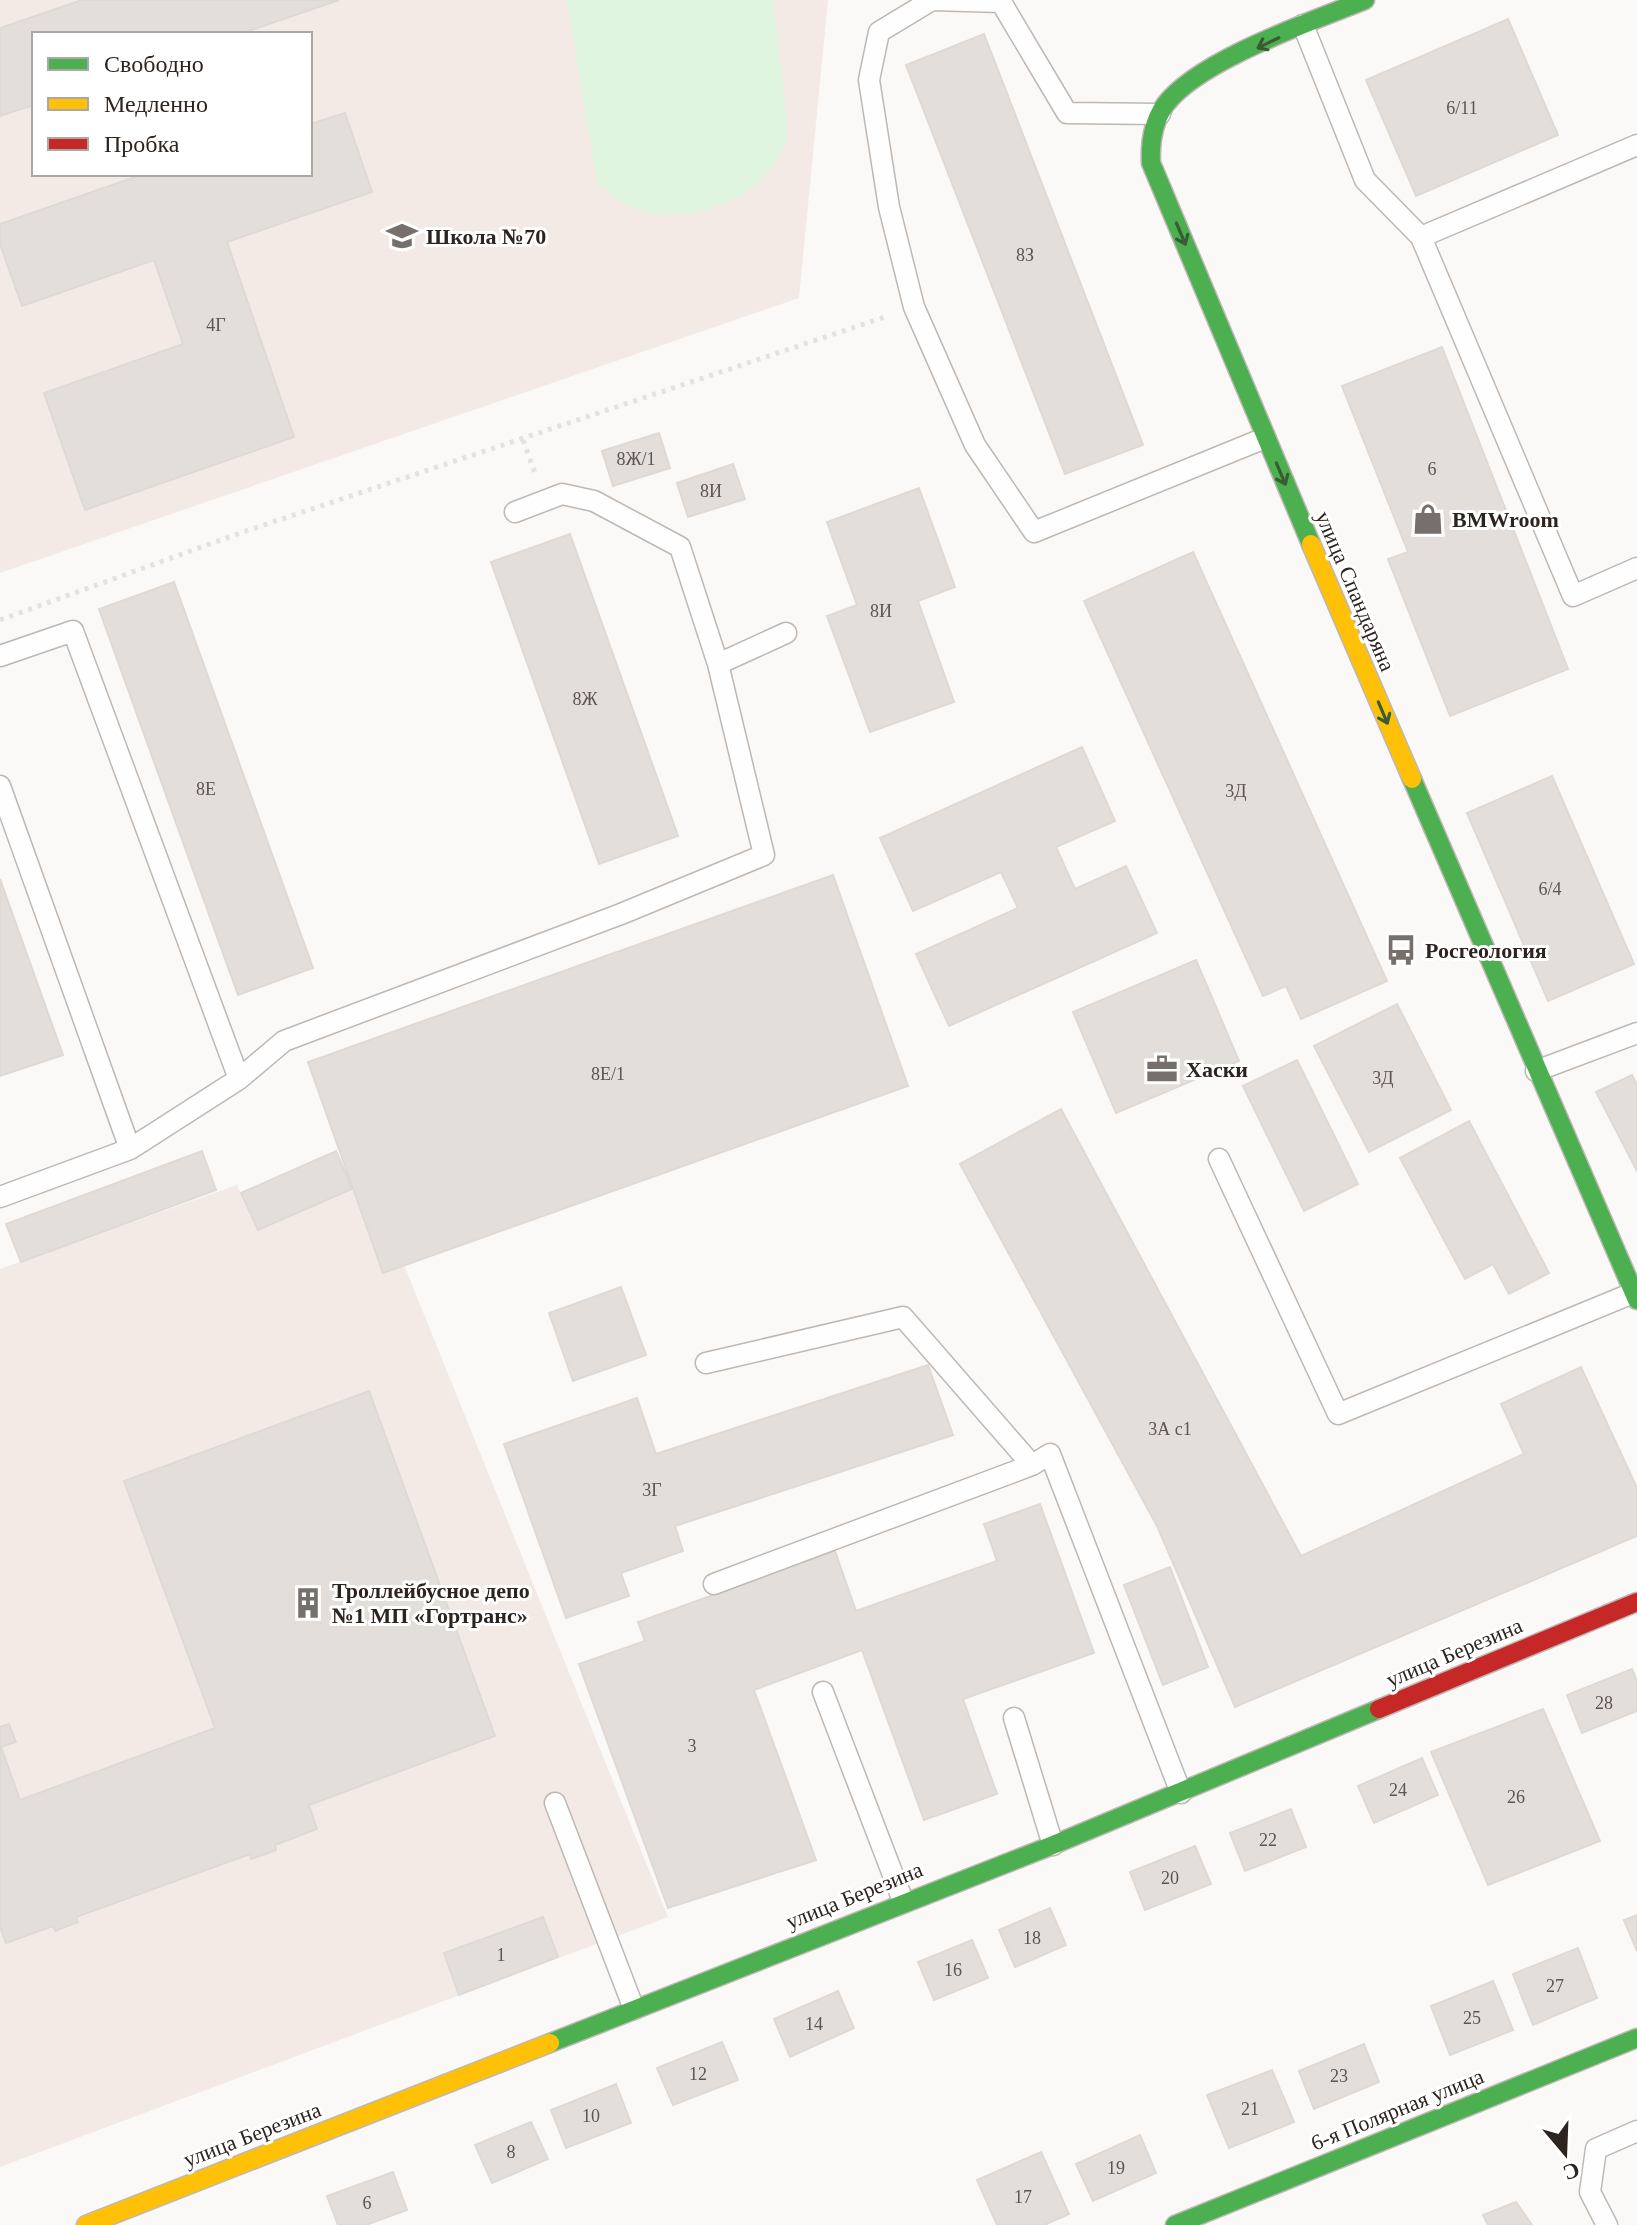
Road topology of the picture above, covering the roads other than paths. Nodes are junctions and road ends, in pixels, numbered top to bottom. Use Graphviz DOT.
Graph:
graph roads {
  1 [pos="1365,0"];
  2 [pos="1303,25"];
  3 [pos="1160,114"];
  4 [pos="1637,145"];
  5 [pos="1421,237"];
  6 [pos="1265,438"];
  7 [pos="515,512"];
  8 [pos="1637,568"];
  9 [pos="786,633"];
  10 [pos="0,656"];
  11 [pos="718,664"];
  12 [pos="0,786"];
  13 [pos="1637,1033"];
  14 [pos="1536,1071"];
  15 [pos="239,1079"];
  16 [pos="130,1149"];
  17 [pos="1219,1159"];
  18 [pos="0,1197"];
  19 [pos="1635,1297"];
  20 [pos="706,1363"];
  21 [pos="1032,1465"];
  22 [pos="714,1584"];
  23 [pos="1637,1602"];
  24 [pos="823,1692"];
  25 [pos="1014,1718"];
  26 [pos="1181,1793"];
  27 [pos="555,1803"];
  28 [pos="1053,1845"];
  29 [pos="903,1901"];
  30 [pos="634,2009"];
  31 [pos="1637,2038"];
  32 [pos="1637,2131"];
  33 [pos="86,2225"];
  34 [pos="1175,2225"];
  35 [pos="1607,2225"];
  1 -- 2 [label="street, улица Спандаряна"];
  2 -- 3 [label="street, улица Спандаряна, one-way"];
  2 -- 5 [label="lane"];
  3 -- 6 [label="street, улица Спандаряна, one-way"];
  3 -- 6 [label="lane"];
  4 -- 5 [label="lane"];
  5 -- 8 [label="lane"];
  6 -- 14 [label="street, улица Спандаряна, one-way"];
  7 -- 11 [label="lane"];
  9 -- 11 [label="lane"];
  10 -- 15 [label="lane"];
  11 -- 15 [label="lane"];
  12 -- 16 [label="lane"];
  13 -- 14 [label="lane"];
  14 -- 19 [label="street, улица Спандаряна"];
  15 -- 16 [label="lane"];
  16 -- 18 [label="lane"];
  17 -- 19 [label="lane"];
  20 -- 21 [label="lane"];
  21 -- 22 [label="lane"];
  21 -- 26 [label="lane"];
  23 -- 26 [label="street, улица Березина"];
  24 -- 29 [label="lane"];
  25 -- 28 [label="lane"];
  26 -- 28 [label="street, улица Березина"];
  27 -- 30 [label="lane"];
  28 -- 29 [label="street, улица Березина"];
  29 -- 30 [label="street, улица Березина"];
  30 -- 33 [label="street, улица Березина"];
  31 -- 34 [label="street, 6-я Полярная улица"];
  32 -- 35 [label="lane"];
}
